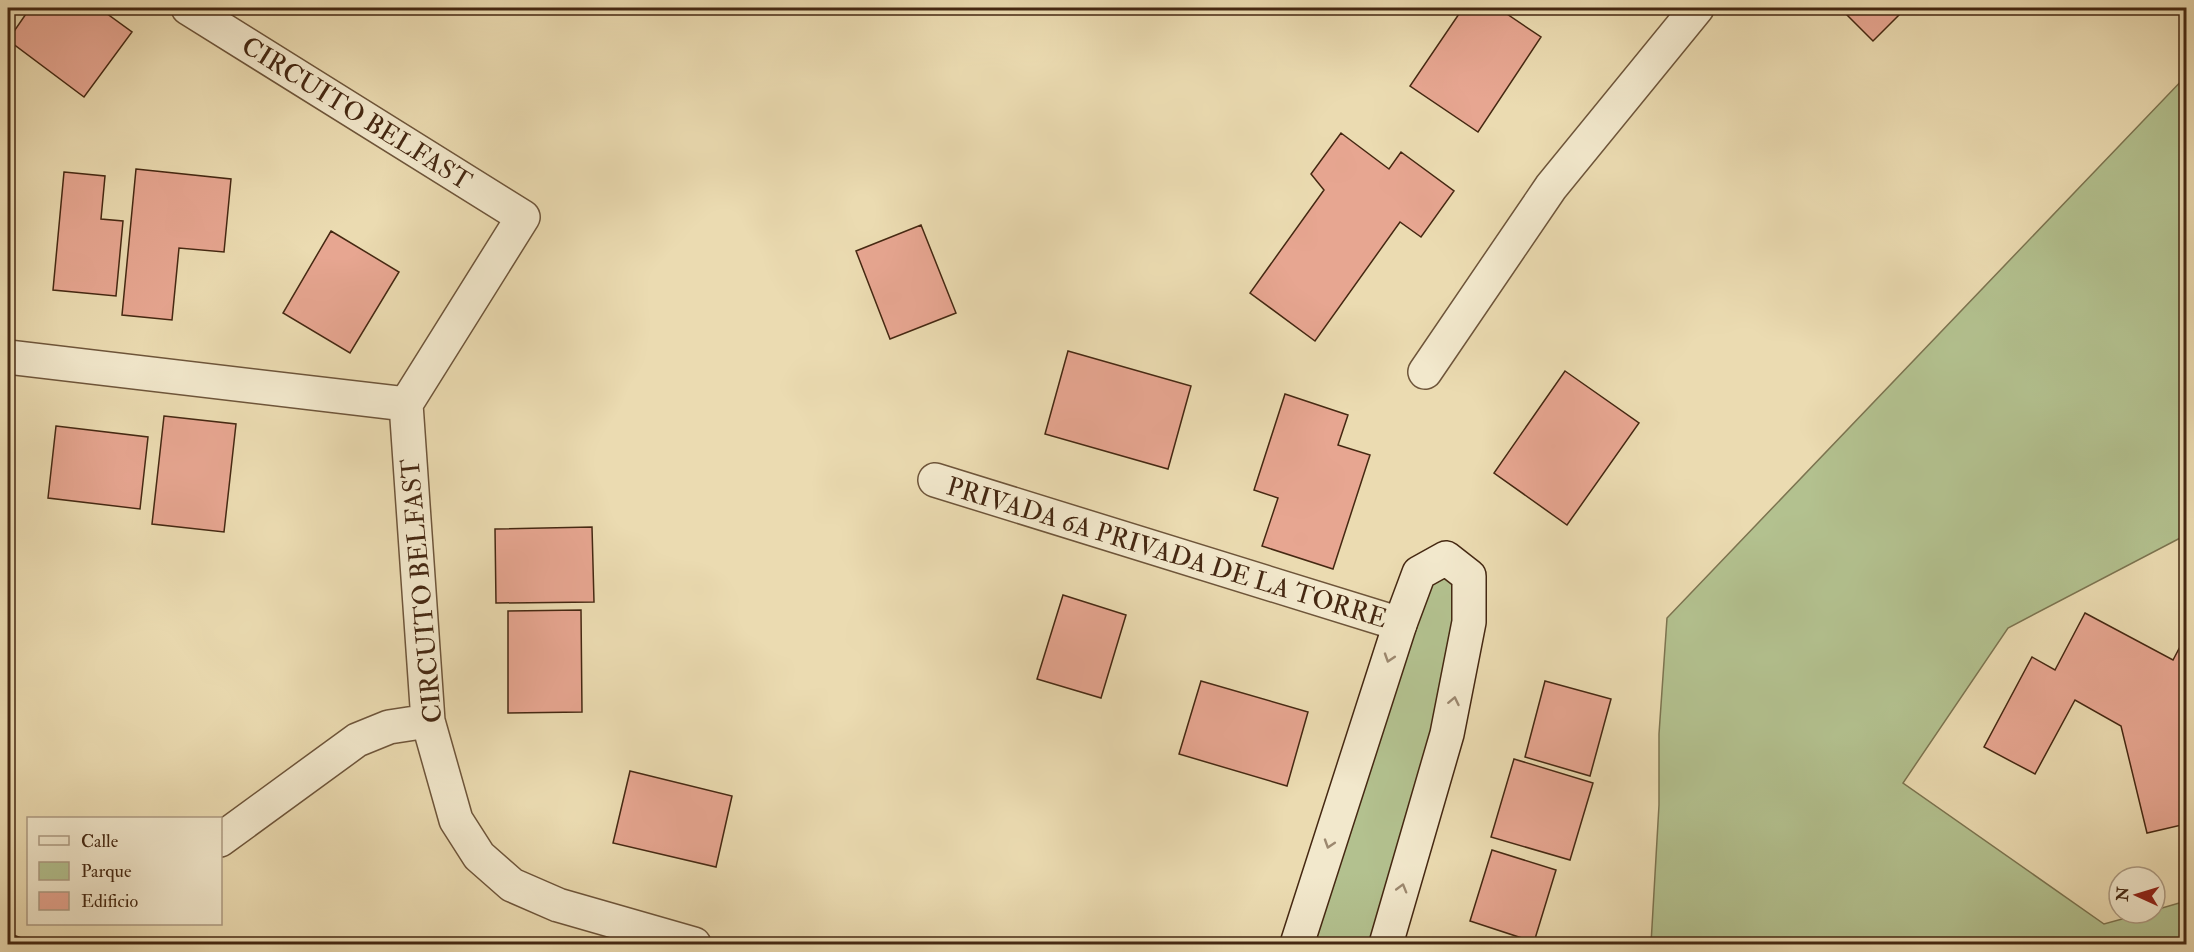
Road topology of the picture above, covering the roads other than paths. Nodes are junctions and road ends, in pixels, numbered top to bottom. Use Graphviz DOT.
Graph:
graph roads {
  1 [pos="188,8"];
  2 [pos="1697,8"];
  3 [pos="8,357"];
  4 [pos="1425,372"];
  5 [pos="406,404"];
  6 [pos="935,480"];
  7 [pos="1400,624"];
  8 [pos="428,721"];
  9 [pos="222,839"];
  10 [pos="694,945"];
  11 [pos="1297,945"];
  12 [pos="1386,945"];
  1 -- 5 [label="street, CIRCUITO BELFAST"];
  2 -- 4 [label="street"];
  3 -- 5 [label="street"];
  5 -- 8 [label="street, CIRCUITO BELFAST"];
  6 -- 7 [label="street, PRIVADA 6A PRIVADA DE LA TORRE"];
  7 -- 11 [label="street, one-way"];
  12 -- 7 [label="street, one-way"];
  8 -- 9 [label="street"];
  8 -- 10 [label="street, CIRCUITO BELFAST"];
}
